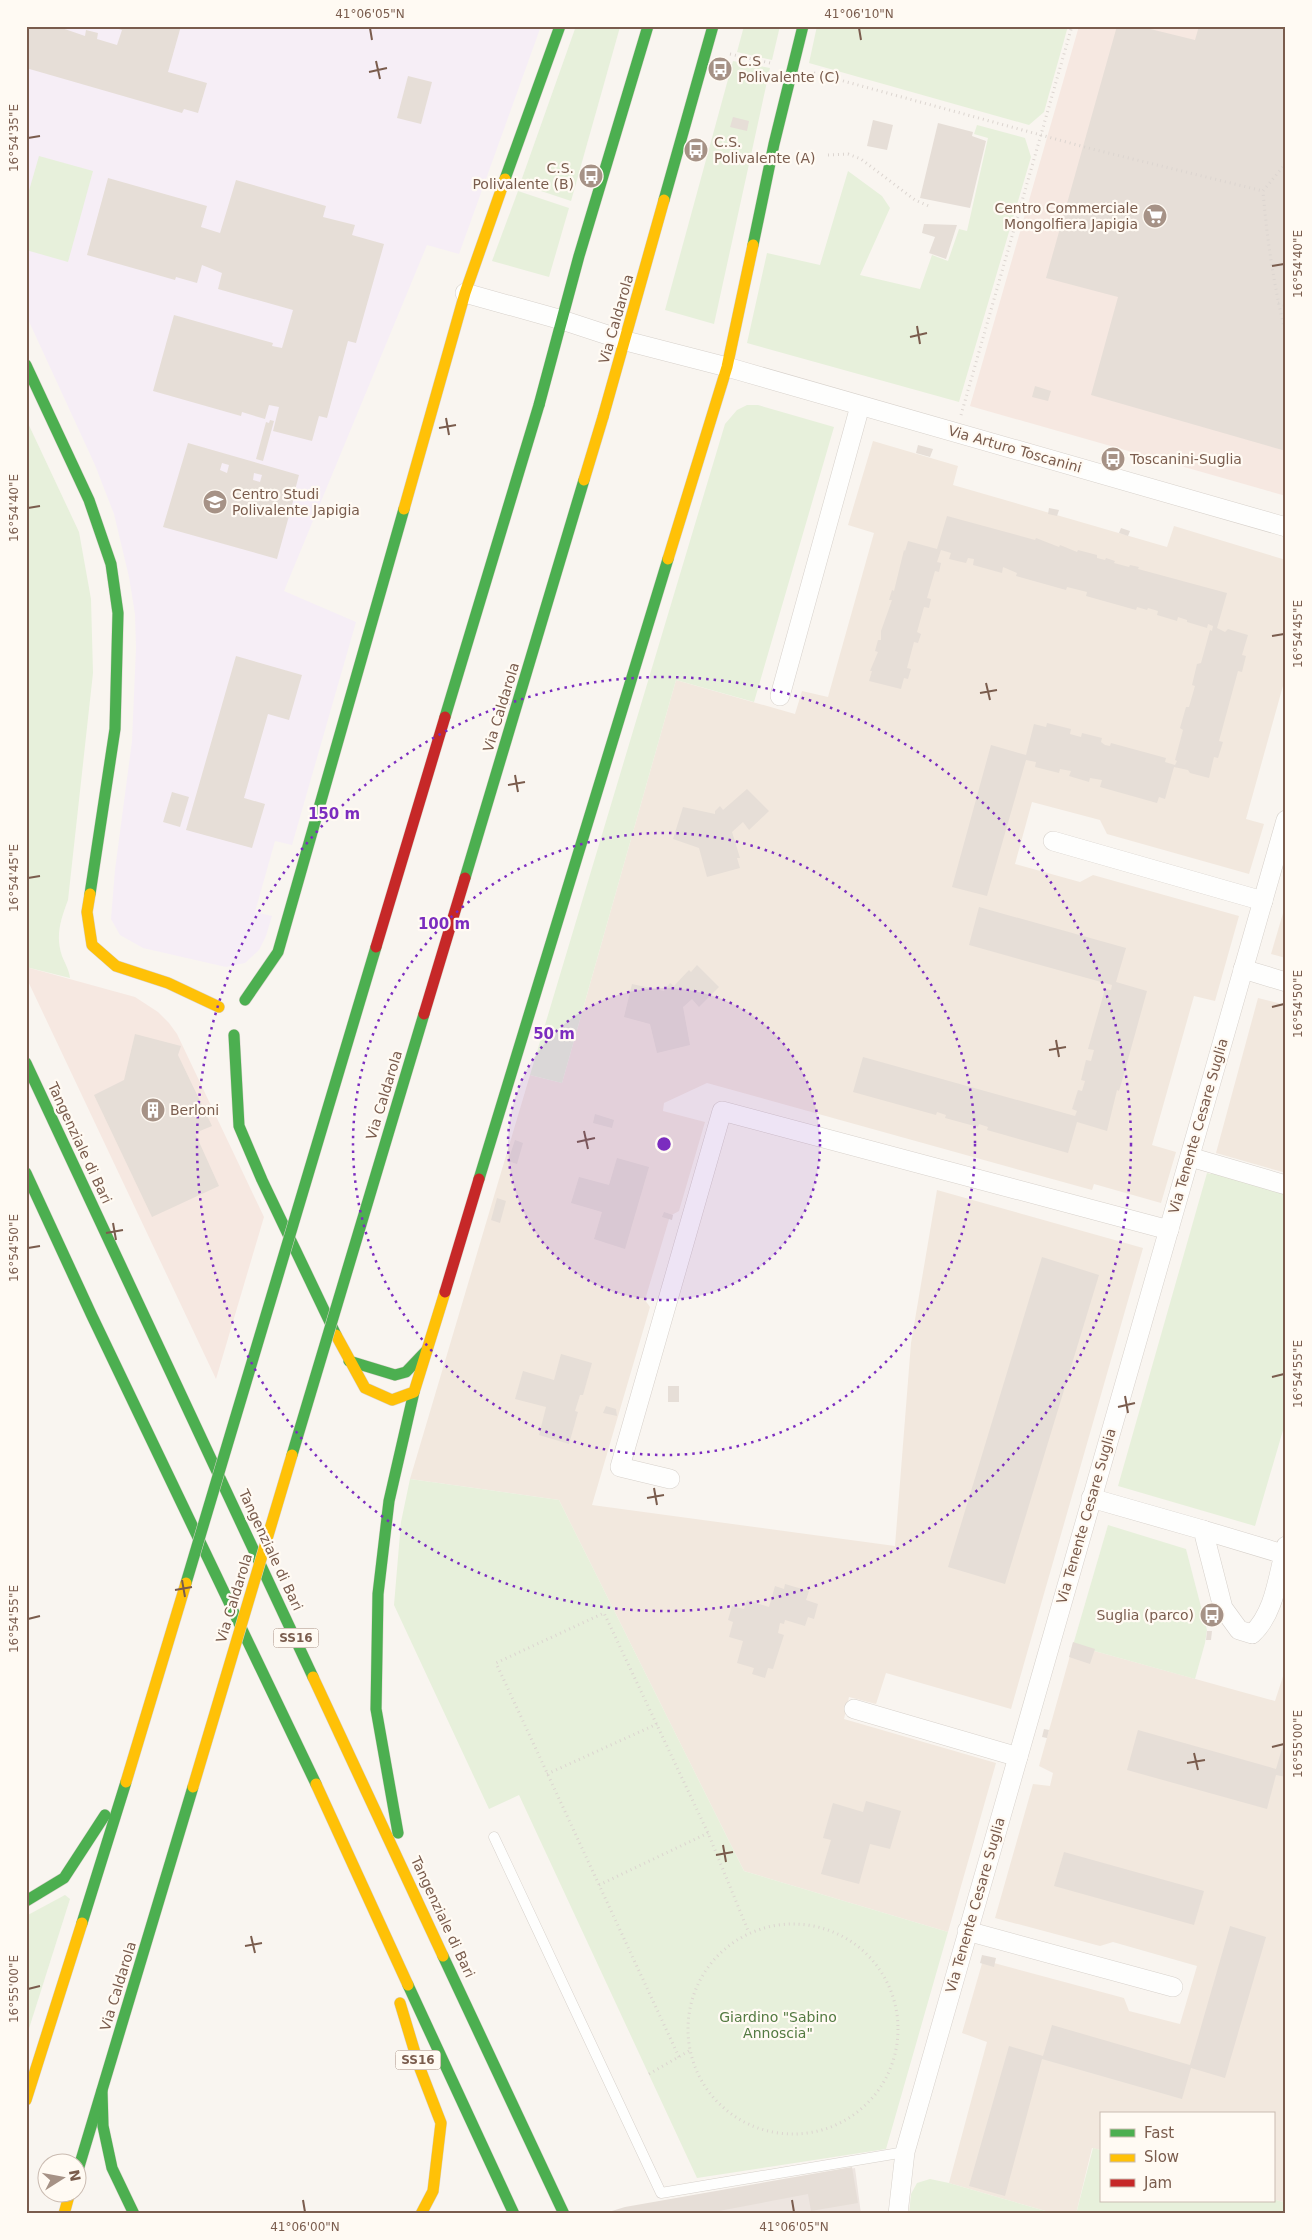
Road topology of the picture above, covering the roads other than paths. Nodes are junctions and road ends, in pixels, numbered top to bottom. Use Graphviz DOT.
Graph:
graph roads {
  1 [pos="560,26"];
  2 [pos="648,26"];
  3 [pos="712,26"];
  4 [pos="803,26"];
  5 [pos="465,293"];
  6 [pos="562,320"];
  7 [pos="626,341"];
  8 [pos="26,365"];
  9 [pos="727,367"];
  10 [pos="860,406"];
  11 [pos="1286,527"];
  12 [pos="780,696"];
  13 [pos="1286,820"];
  14 [pos="1054,841"];
  15 [pos="1263,901"];
  16 [pos="1243,969"];
  17 [pos="1286,982"];
  18 [pos="222,1030"];
  19 [pos="246,1032"];
  20 [pos="234,1035"];
  21 [pos="26,1064"];
  22 [pos="1190,1157"];
  23 [pos="26,1173"];
  24 [pos="1286,1185"];
  25 [pos="1169,1230"];
  26 [pos="69,1298"];
  27 [pos="92,1316"];
  28 [pos="428,1349"];
  29 [pos="349,1361"];
  30 [pos="414,1392"];
  31 [pos="670,1479"];
  32 [pos="1091,1498"];
  33 [pos="1203,1530"];
  34 [pos="1285,1550"];
  35 [pos="854,1709"];
  36 [pos="1018,1757"];
  37 [pos="126,1782"];
  38 [pos="494,1837"];
  39 [pos="405,1871"];
  40 [pos="26,1901"];
  41 [pos="371,1906"];
  42 [pos="967,1931"];
  43 [pos="1173,1987"];
  44 [pos="102,2091"];
  45 [pos="26,2100"];
  46 [pos="83,2152"];
  47 [pos="905,2152"];
  48 [pos="134,2214"];
  49 [pos="421,2214"];
  50 [pos="514,2214"];
  51 [pos="564,2214"];
  52 [pos="898,2214"];
  1 -- 5 [label="main road"];
  2 -- 6 [label="main road"];
  3 -- 7 [label="main road, Via Caldarola"];
  4 -- 9 [label="main road"];
  5 -- 6 [label="street, Via Arturo Toscanini"];
  5 -- 8 [label="main road"];
  6 -- 7 [label="street, Via Arturo Toscanini"];
  6 -- 37 [label="main road, bridge"];
  7 -- 9 [label="street, Via Arturo Toscanini"];
  7 -- 44 [label="main road, Via Caldarola, bridge"];
  9 -- 10 [label="street, Via Arturo Toscanini"];
  9 -- 28 [label="main road"];
  10 -- 11 [label="street, Via Arturo Toscanini"];
  10 -- 12 [label="street"];
  13 -- 15 [label="street, Via Tenente Cesare Suglia"];
  14 -- 15 [label="street"];
  15 -- 16 [label="street, Via Tenente Cesare Suglia"];
  16 -- 17 [label="street"];
  16 -- 22 [label="street, Via Tenente Cesare Suglia"];
  18 -- 20 [label="main road"];
  19 -- 20 [label="main road"];
  20 -- 29 [label="main road"];
  21 -- 39 [label="main road, Tangenziale di Bari / SS16"];
  22 -- 24 [label="street"];
  22 -- 25 [label="street, Via Tenente Cesare Suglia"];
  23 -- 27 [label="main road, SS16"];
  25 -- 31 [label="street"];
  25 -- 32 [label="street, Via Tenente Cesare Suglia"];
  26 -- 27 [label="main road"];
  27 -- 41 [label="main road, SS16"];
  28 -- 29 [label="main road"];
  28 -- 30 [label="main road"];
  29 -- 30 [label="main road"];
  30 -- 39 [label="main road, SS16"];
  32 -- 33 [label="street"];
  32 -- 36 [label="street, Via Tenente Cesare Suglia"];
  33 -- 34 [label="street"];
  33 -- 34 [label="street"];
  35 -- 36 [label="street"];
  36 -- 42 [label="street, Via Tenente Cesare Suglia"];
  37 -- 40 [label="main road"];
  37 -- 45 [label="main road"];
  38 -- 47 [label="lane"];
  39 -- 51 [label="main road, Tangenziale di Bari / SS16"];
  41 -- 49 [label="main road, SS16"];
  41 -- 50 [label="main road, SS16"];
  42 -- 43 [label="street"];
  42 -- 47 [label="street, Via Tenente Cesare Suglia"];
  44 -- 46 [label="main road, Via Caldarola"];
  44 -- 48 [label="main road"];
  47 -- 52 [label="street, Via Tenente Cesare Suglia"];
}
